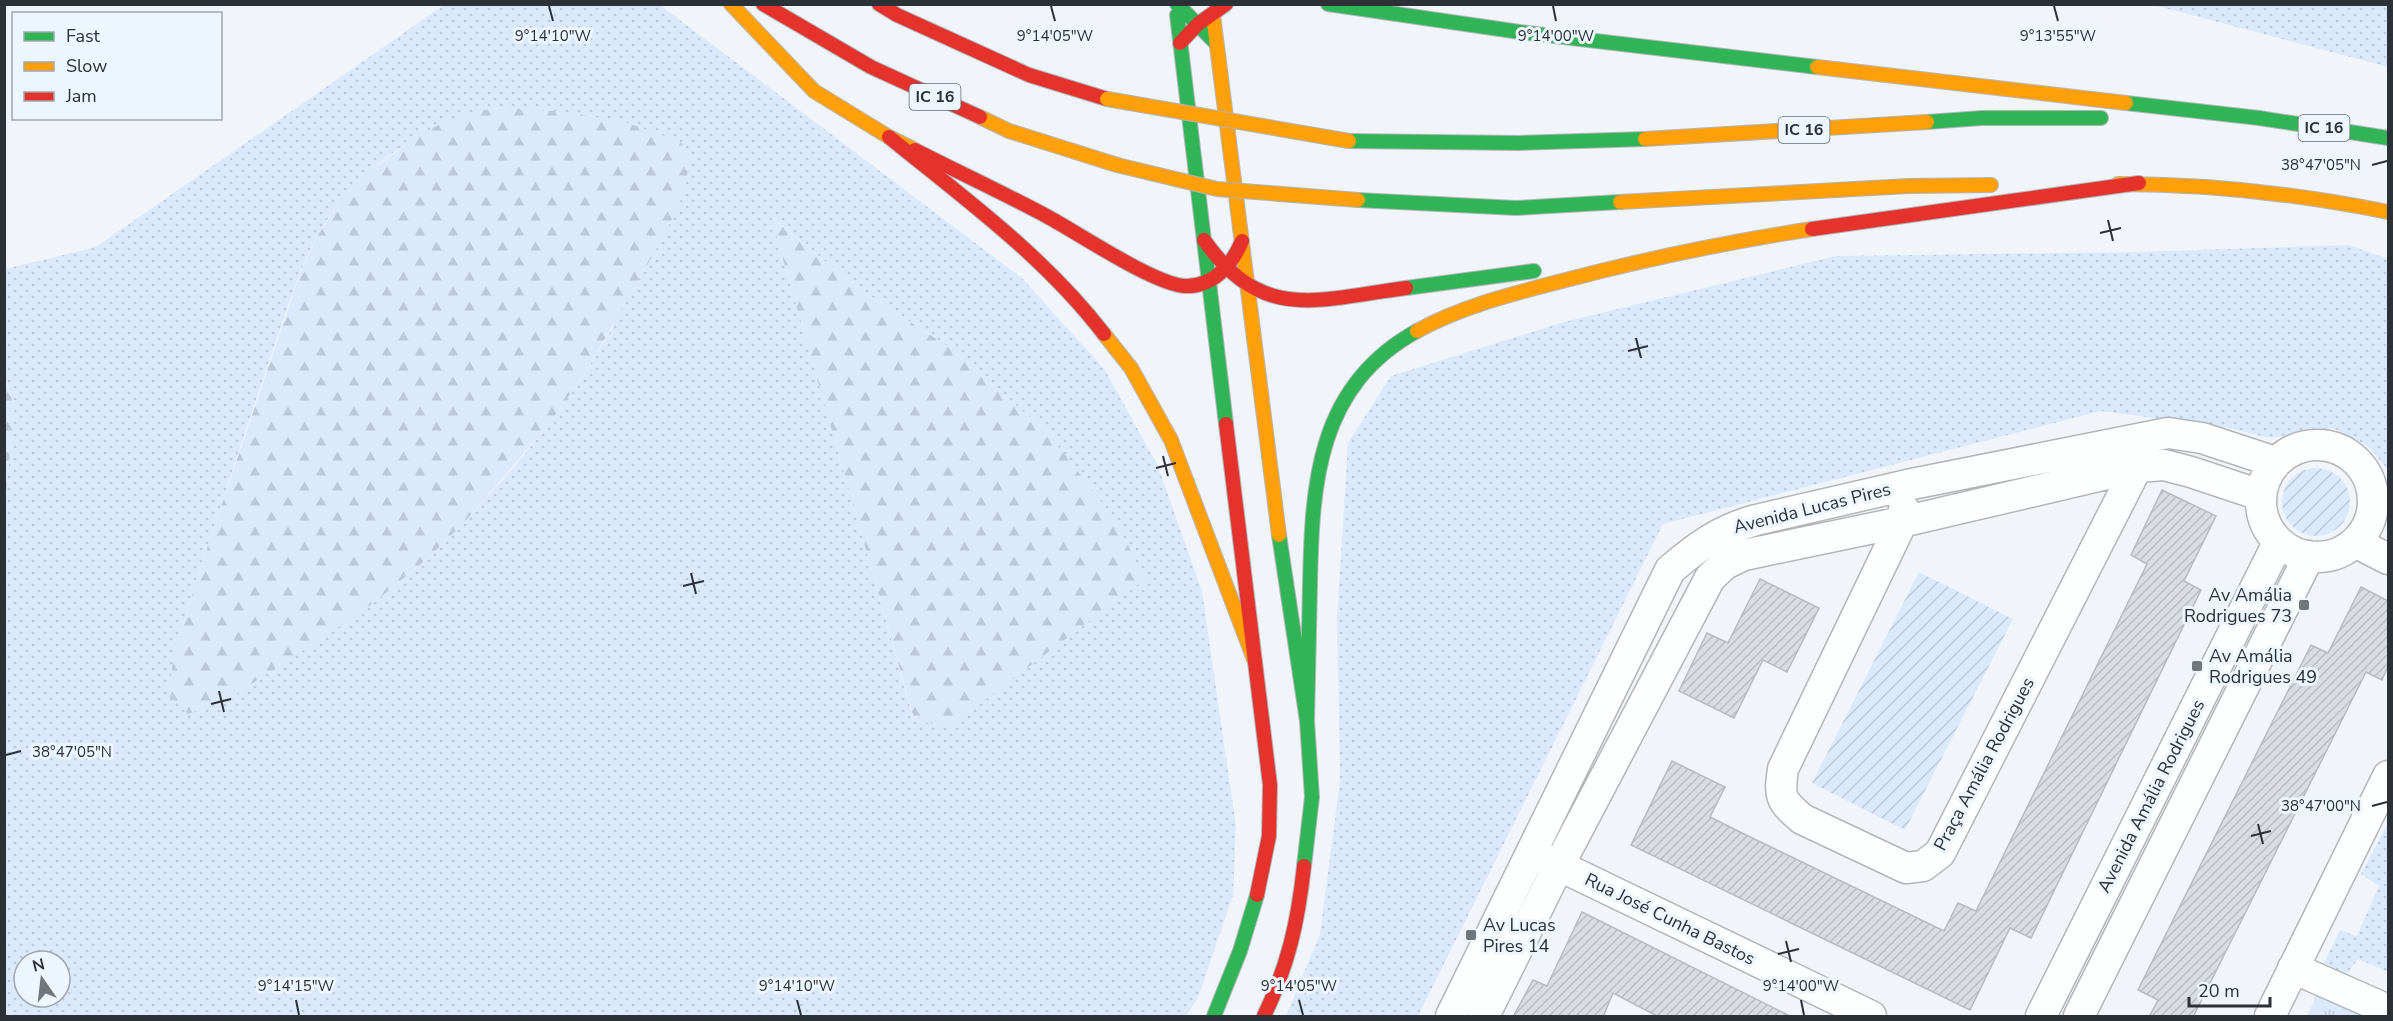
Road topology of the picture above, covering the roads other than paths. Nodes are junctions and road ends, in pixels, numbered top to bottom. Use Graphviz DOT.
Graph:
graph roads {
  1 [pos="731,4"];
  2 [pos="763,4"];
  3 [pos="879,4"];
  4 [pos="1176,4"];
  5 [pos="1226,4"];
  6 [pos="1328,4"];
  7 [pos="1365,4"];
  8 [pos="1212,8"];
  9 [pos="1394,14"];
  10 [pos="1198,24"];
  11 [pos="1180,42"];
  12 [pos="1216,43"];
  13 [pos="2259,118"];
  14 [pos="889,137"];
  15 [pos="2388,138"];
  16 [pos="2139,183"];
  17 [pos="2001,185"];
  18 [pos="2024,185"];
  19 [pos="2388,212"];
  20 [pos="1204,240"];
  21 [pos="1242,241"];
  22 [pos="1637,261"];
  23 [pos="1226,269"];
  24 [pos="1210,280"];
  25 [pos="1247,286"];
  26 [pos="2276,462"];
  27 [pos="2137,467"];
  28 [pos="1907,485"];
  29 [pos="2380,490"];
  30 [pos="2260,495"];
  31 [pos="1902,522"];
  32 [pos="2355,542"];
  33 [pos="2278,543"];
  34 [pos="2309,556"];
  35 [pos="2388,559"];
  36 [pos="1255,662"];
  37 [pos="1307,721"];
  38 [pos="2388,777"];
  39 [pos="1545,859"];
  40 [pos="2294,968"];
  41 [pos="2388,1010"];
  42 [pos="1214,1017"];
  43 [pos="1264,1017"];
  44 [pos="1451,1017"];
  45 [pos="1484,1017"];
  46 [pos="1871,1017"];
  47 [pos="2041,1017"];
  48 [pos="2079,1017"];
  49 [pos="2270,1017"];
  1 -- 14 [label="main road"];
  2 -- 17 [label="main road, IC 16, bridge"];
  3 -- 13 [label="main road, IC 16, bridge"];
  4 -- 10 [label="main road"];
  4 -- 11 [label="main road"];
  5 -- 8 [label="main road"];
  6 -- 9 [label="main road"];
  7 -- 9 [label="main road"];
  8 -- 10 [label="main road"];
  8 -- 12 [label="main road"];
  9 -- 13 [label="main road"];
  10 -- 11 [label="main road"];
  10 -- 12 [label="main road"];
  11 -- 20 [label="main road"];
  12 -- 21 [label="main road"];
  13 -- 15 [label="main road, IC 16"];
  14 -- 24 [label="main road"];
  14 -- 36 [label="main road"];
  16 -- 18 [label="main road"];
  16 -- 19 [label="main road"];
  16 -- 22 [label="main road"];
  20 -- 23 [label="main road"];
  20 -- 24 [label="main road"];
  21 -- 23 [label="main road"];
  21 -- 25 [label="main road"];
  22 -- 25 [label="main road"];
  22 -- 37 [label="main road"];
  23 -- 24 [label="main road"];
  23 -- 25 [label="main road"];
  24 -- 36 [label="main road"];
  25 -- 37 [label="main road"];
  26 -- 28 [label="street, Avenida Lucas Pires"];
  26 -- 29 [label="street"];
  26 -- 30 [label="street"];
  27 -- 30 [label="street, Avenida Lucas Pires"];
  27 -- 31 [label="street, Avenida Lucas Pires"];
  27 -- 31 [label="street, Praça Amália Rodrigues"];
  28 -- 31 [label="street, Praça Amália Rodrigues"];
  28 -- 39 [label="street, Avenida Lucas Pires"];
  29 -- 32 [label="street"];
  30 -- 33 [label="street"];
  31 -- 39 [label="street, Avenida Lucas Pires"];
  32 -- 34 [label="street"];
  32 -- 35 [label="street"];
  33 -- 34 [label="street"];
  33 -- 47 [label="street, Avenida Amália Rodrigues"];
  34 -- 48 [label="street, Avenida Amália Rodrigues"];
  36 -- 42 [label="main road"];
  37 -- 43 [label="main road"];
  38 -- 40 [label="street"];
  39 -- 44 [label="street, Avenida Lucas Pires"];
  39 -- 45 [label="street, Avenida Lucas Pires"];
  39 -- 46 [label="street, Rua José Cunha Bastos"];
  40 -- 41 [label="street"];
  40 -- 49 [label="street"];
}
